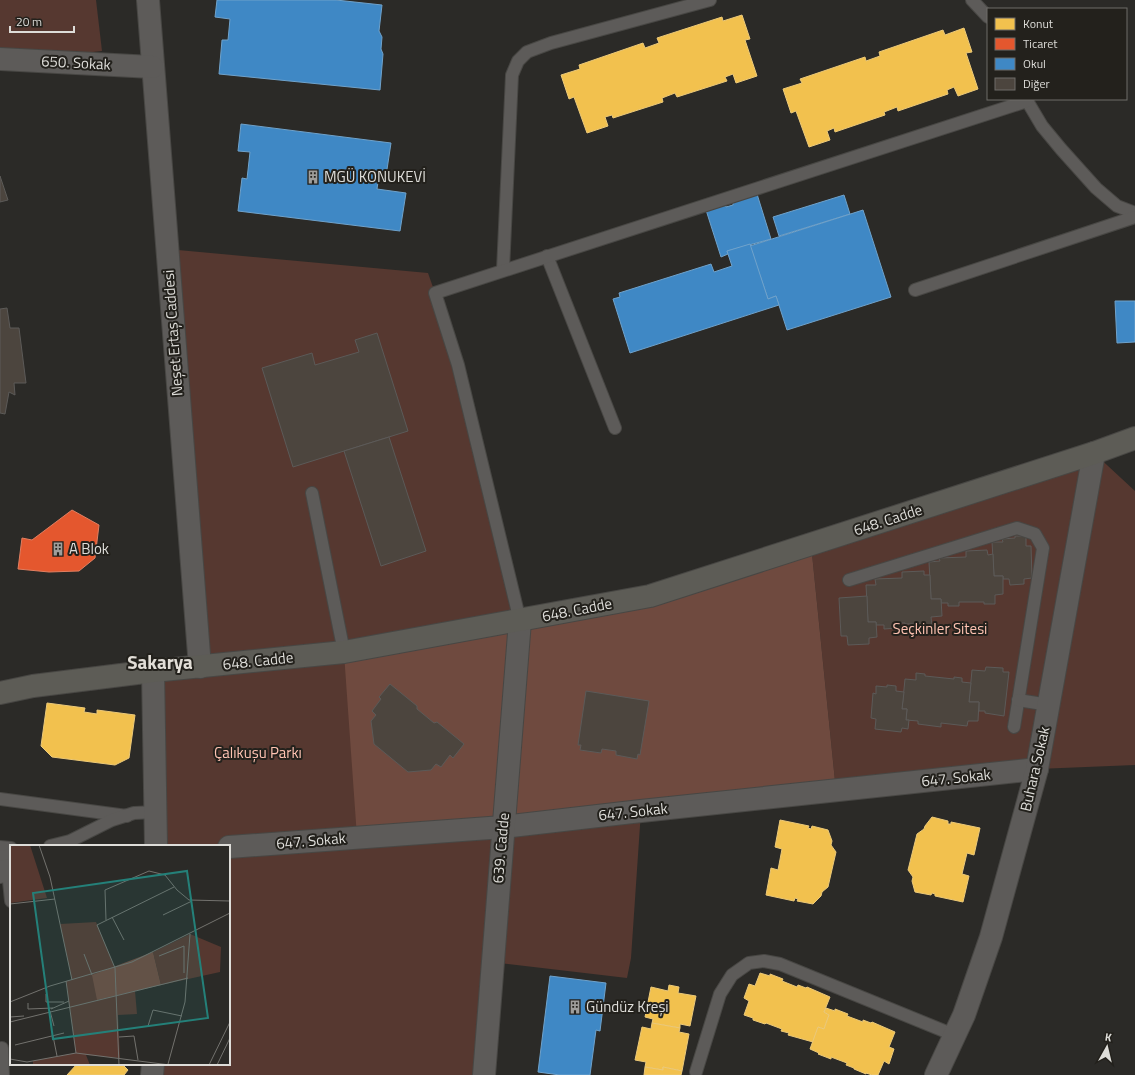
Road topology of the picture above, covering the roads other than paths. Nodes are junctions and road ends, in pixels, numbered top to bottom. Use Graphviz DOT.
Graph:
graph roads {
  1 [pos="148,0"];
  2 [pos="710,0"];
  3 [pos="972,0"];
  4 [pos="987,16"];
  5 [pos="0,59"];
  6 [pos="152,66"];
  7 [pos="1026,100"];
  8 [pos="1135,213"];
  9 [pos="1135,217"];
  10 [pos="547,256"];
  11 [pos="503,270"];
  12 [pos="915,290"];
  13 [pos="615,428"];
  14 [pos="1135,438"];
  15 [pos="1094,453"];
  16 [pos="312,493"];
  17 [pos="849,580"];
  18 [pos="520,621"];
  19 [pos="344,652"];
  20 [pos="200,667"];
  21 [pos="153,671"];
  22 [pos="0,693"];
  23 [pos="1018,700"];
  24 [pos="1049,705"];
  25 [pos="1014,727"];
  26 [pos="1037,769"];
  27 [pos="0,799"];
  28 [pos="156,812"];
  29 [pos="127,816"];
  30 [pos="503,827"];
  31 [pos="54,845"];
  32 [pos="156,845"];
  33 [pos="0,847"];
  34 [pos="230,847"];
  35 [pos="10,848"];
  36 [pos="6,865"];
  37 [pos="10,894"];
  38 [pos="954,1035"];
  39 [pos="4,1048"];
  40 [pos="153,1065"];
  41 [pos="696,1072"];
  42 [pos="3,1075"];
  43 [pos="152,1075"];
  44 [pos="484,1075"];
  45 [pos="936,1075"];
  1 -- 6 [label="street, Neşet Ertaş Caddesi"];
  2 -- 11 [label="lane"];
  3 -- 4 [label="lane"];
  5 -- 6 [label="street, 650. Sokak"];
  6 -- 20 [label="street, Neşet Ertaş Caddesi"];
  7 -- 8 [label="lane"];
  7 -- 10 [label="lane"];
  9 -- 12 [label="lane"];
  10 -- 11 [label="lane"];
  10 -- 13 [label="lane"];
  11 -- 18 [label="lane"];
  14 -- 15 [label="street, 648. Cadde"];
  15 -- 18 [label="street, 648. Cadde"];
  15 -- 24 [label="street, Buhara Sokak"];
  16 -- 19 [label="lane"];
  17 -- 23 [label="lane"];
  18 -- 19 [label="street, 648. Cadde"];
  18 -- 30 [label="street, 639. Cadde"];
  19 -- 20 [label="street, 648. Cadde"];
  20 -- 21 [label="street, 648. Cadde"];
  21 -- 22 [label="street, 648. Cadde"];
  21 -- 28 [label="street"];
  23 -- 24 [label="lane"];
  23 -- 25 [label="lane"];
  24 -- 26 [label="street, Buhara Sokak"];
  26 -- 30 [label="street, 647. Sokak"];
  26 -- 38 [label="street, Buhara Sokak"];
  27 -- 29 [label="lane"];
  28 -- 29 [label="lane"];
  28 -- 32 [label="street"];
  29 -- 31 [label="lane"];
  30 -- 34 [label="street, 647. Sokak"];
  30 -- 44 [label="street, 639. Cadde"];
  33 -- 35 [label="lane"];
  36 -- 37 [label="lane"];
  38 -- 41 [label="lane"];
  38 -- 45 [label="street, Buhara Sokak"];
  39 -- 42 [label="lane"];
  40 -- 43 [label="street"];
}
